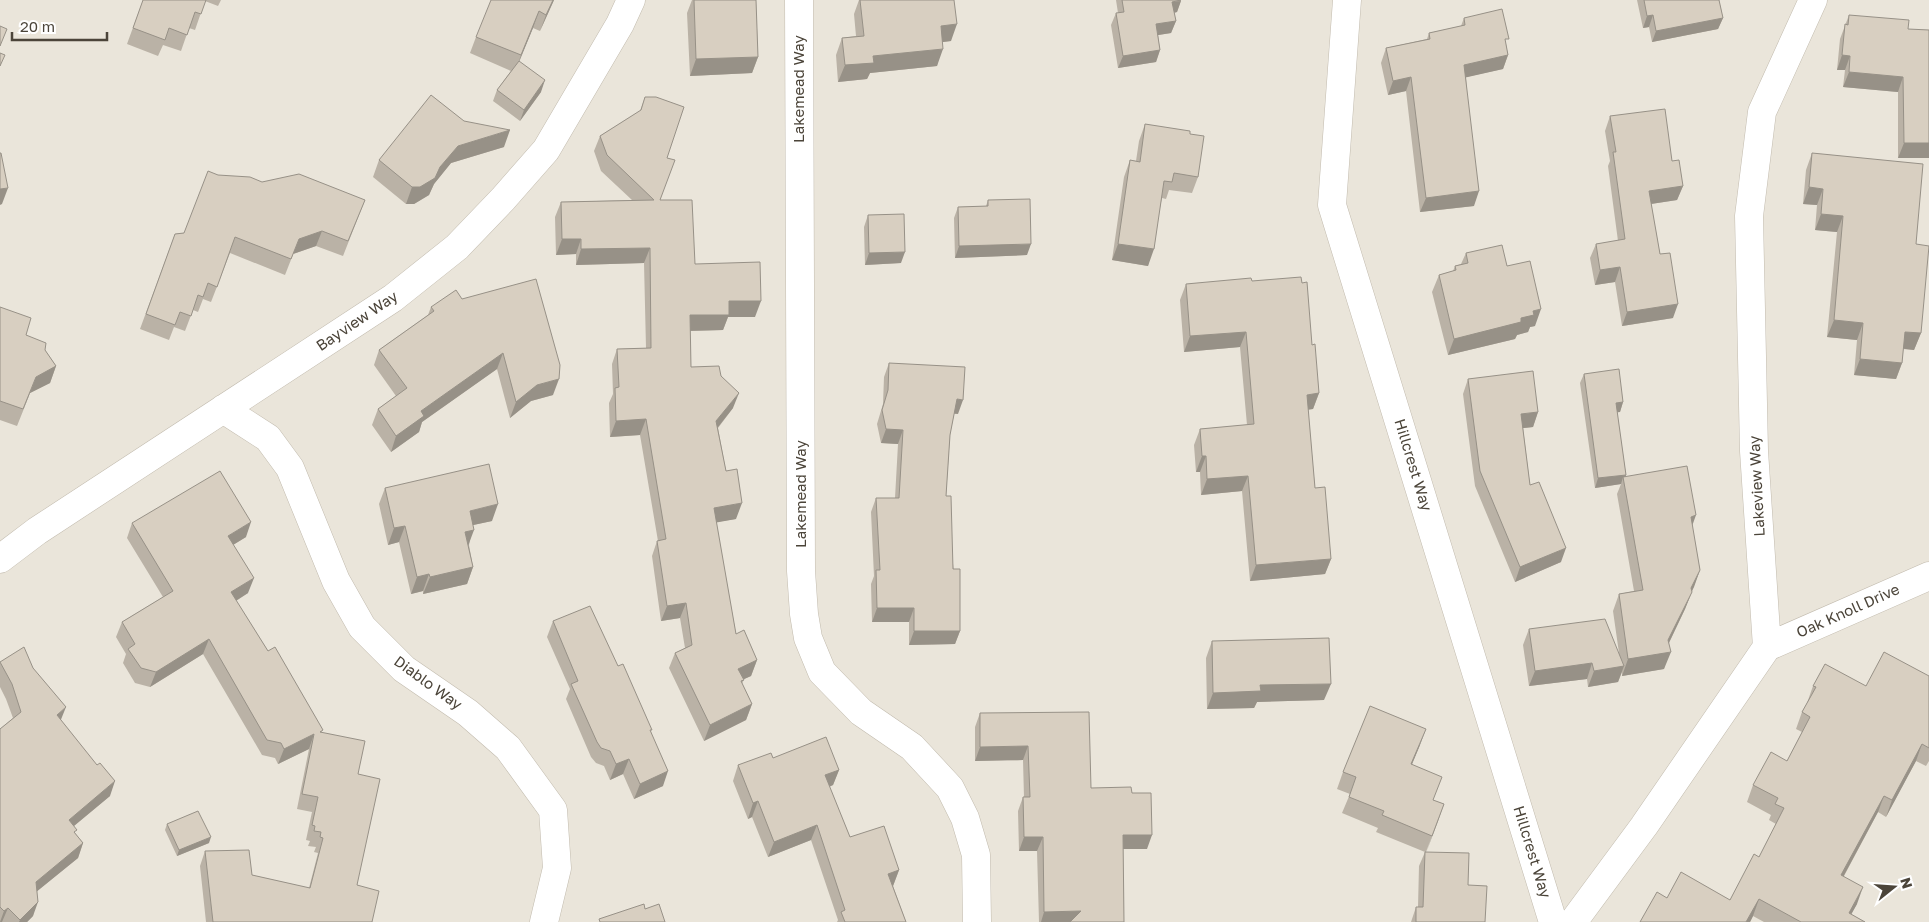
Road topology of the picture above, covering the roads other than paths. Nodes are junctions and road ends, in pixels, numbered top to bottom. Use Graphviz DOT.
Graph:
graph roads {
  1 [pos="631,0"];
  2 [pos="799,0"];
  3 [pos="1348,0"];
  4 [pos="1813,0"];
  5 [pos="223,409"];
  6 [pos="0,559"];
  7 [pos="1929,576"];
  8 [pos="1768,647"];
  9 [pos="544,922"];
  10 [pos="977,922"];
  11 [pos="1553,922"];
  12 [pos="1573,922"];
  1 -- 5 [label="street, Bayview Way"];
  2 -- 10 [label="street, Lakemead Way"];
  3 -- 11 [label="street, Hillcrest Way"];
  4 -- 8 [label="street, Lakeview Way"];
  5 -- 6 [label="street, Bayview Way"];
  5 -- 9 [label="street, Diablo Way"];
  7 -- 8 [label="street, Oak Knoll Drive"];
  8 -- 12 [label="street"];
}
